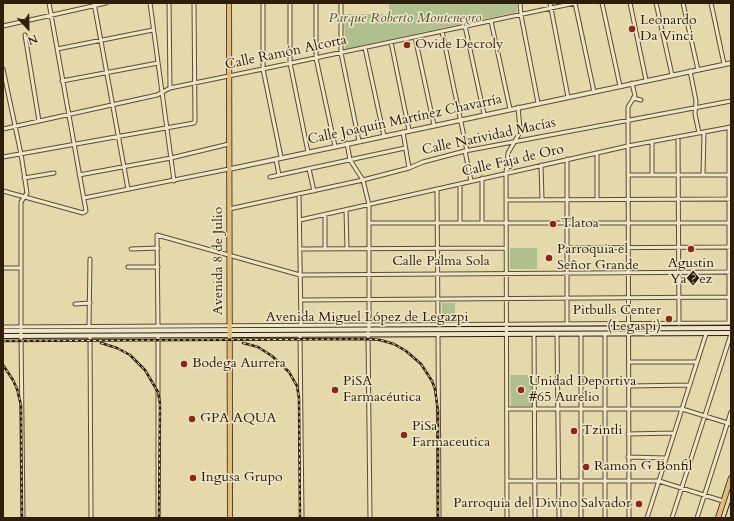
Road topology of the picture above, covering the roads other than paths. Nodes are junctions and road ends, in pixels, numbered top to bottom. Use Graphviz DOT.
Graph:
graph roads {
  1 [pos="49,3"];
  2 [pos="106,3"];
  3 [pos="150,3"];
  4 [pos="169,3"];
  5 [pos="194,3"];
  6 [pos="228,3"];
  7 [pos="263,3"];
  8 [pos="290,3"];
  9 [pos="316,3"];
  10 [pos="341,3"];
  11 [pos="520,3"];
  12 [pos="550,3"];
  13 [pos="575,3"];
  14 [pos="602,3"];
  15 [pos="630,3"];
  16 [pos="656,3"];
  17 [pos="684,3"];
  18 [pos="711,3"];
  19 [pos="94,4"];
  20 [pos="550,8"];
  21 [pos="51,15"];
  22 [pos="521,15"];
  23 [pos="491,21"];
  24 [pos="3,26"];
  25 [pos="466,26"];
  26 [pos="153,30"];
  27 [pos="442,31"];
  28 [pos="25,35"];
  29 [pos="415,37"];
  30 [pos="100,40"];
  31 [pos="391,42"];
  32 [pos="365,48"];
  33 [pos="57,49"];
  34 [pos="341,53"];
  35 [pos="316,58"];
  36 [pos="158,63"];
  37 [pos="290,63"];
  38 [pos="731,63"];
  39 [pos="724,64"];
  40 [pos="3,69"];
  41 [pos="263,69"];
  42 [pos="698,70"];
  43 [pos="690,71"];
  44 [pos="106,73"];
  45 [pos="672,75"];
  46 [pos="229,76"];
  47 [pos="646,80"];
  48 [pos="62,82"];
  49 [pos="194,82"];
  50 [pos="632,83"];
  51 [pos="620,86"];
  52 [pos="170,88"];
  53 [pos="162,92"];
  54 [pos="594,92"];
  55 [pos="568,97"];
  56 [pos="633,98"];
  57 [pos="641,100"];
  58 [pos="731,101"];
  59 [pos="538,103"];
  60 [pos="112,105"];
  61 [pos="518,107"];
  62 [pos="695,108"];
  63 [pos="510,109"];
  64 [pos="484,114"];
  65 [pos="68,115"];
  66 [pos="460,119"];
  67 [pos="628,120"];
  68 [pos="39,121"];
  69 [pos="434,125"];
  70 [pos="15,126"];
  71 [pos="166,127"];
  72 [pos="730,127"];
  73 [pos="3,129"];
  74 [pos="409,130"];
  75 [pos="403,132"];
  76 [pos="704,132"];
  77 [pos="699,133"];
  78 [pos="118,136"];
  79 [pos="384,136"];
  80 [pos="678,137"];
  81 [pos="359,141"];
  82 [pos="515,141"];
  83 [pos="652,142"];
  84 [pos="73,144"];
  85 [pos="229,144"];
  86 [pos="347,144"];
  87 [pos="334,146"];
  88 [pos="628,146"];
  89 [pos="405,148"];
  90 [pos="466,151"];
  91 [pos="308,152"];
  92 [pos="597,153"];
  93 [pos="21,154"];
  94 [pos="3,157"];
  95 [pos="281,157"];
  96 [pos="171,158"];
  97 [pos="276,159"];
  98 [pos="350,160"];
  99 [pos="567,160"];
  100 [pos="541,165"];
  101 [pos="124,167"];
  102 [pos="409,168"];
  103 [pos="230,169"];
  104 [pos="309,169"];
  105 [pos="54,173"];
  106 [pos="506,173"];
  107 [pos="80,175"];
  108 [pos="279,175"];
  109 [pos="628,175"];
  110 [pos="652,175"];
  111 [pos="679,175"];
  112 [pos="703,175"];
  113 [pos="730,175"];
  114 [pos="270,177"];
  115 [pos="24,178"];
  116 [pos="482,178"];
  117 [pos="363,180"];
  118 [pos="174,181"];
  119 [pos="471,181"];
  120 [pos="460,184"];
  121 [pos="128,189"];
  122 [pos="437,189"];
  123 [pos="3,191"];
  124 [pos="314,191"];
  125 [pos="299,194"];
  126 [pos="24,197"];
  127 [pos="84,198"];
  128 [pos="730,198"];
  129 [pos="542,199"];
  130 [pos="567,199"];
  131 [pos="628,199"];
  132 [pos="678,199"];
  133 [pos="506,200"];
  134 [pos="597,200"];
  135 [pos="369,205"];
  136 [pos="230,209"];
  137 [pos="346,210"];
  138 [pos="325,215"];
  139 [pos="300,220"];
  140 [pos="438,223"];
  141 [pos="460,223"];
  142 [pos="482,223"];
  143 [pos="506,223"];
  144 [pos="628,223"];
  145 [pos="678,223"];
  146 [pos="730,223"];
  147 [pos="369,224"];
  148 [pos="567,224"];
  149 [pos="628,247"];
  150 [pos="679,247"];
  151 [pos="730,247"];
  152 [pos="158,248"];
  153 [pos="438,248"];
  154 [pos="506,248"];
  155 [pos="567,248"];
  156 [pos="131,249"];
  157 [pos="300,249"];
  158 [pos="325,249"];
  159 [pos="347,249"];
  160 [pos="369,249"];
  161 [pos="230,255"];
  162 [pos="90,259"];
  163 [pos="128,267"];
  164 [pos="158,267"];
  165 [pos="3,268"];
  166 [pos="20,268"];
  167 [pos="679,272"];
  168 [pos="730,272"];
  169 [pos="506,273"];
  170 [pos="567,273"];
  171 [pos="628,273"];
  172 [pos="369,274"];
  173 [pos="438,274"];
  174 [pos="300,275"];
  175 [pos="729,297"];
  176 [pos="679,298"];
  177 [pos="369,299"];
  178 [pos="438,299"];
  179 [pos="506,299"];
  180 [pos="567,299"];
  181 [pos="628,299"];
  182 [pos="301,300"];
  183 [pos="90,303"];
  184 [pos="75,304"];
  185 [pos="568,324"];
  186 [pos="679,324"];
  187 [pos="301,325"];
  188 [pos="438,325"];
  189 [pos="730,325"];
  190 [pos="90,326"];
  191 [pos="158,326"];
  192 [pos="3,327"];
  193 [pos="506,327"];
  194 [pos="369,328"];
  195 [pos="21,329"];
  196 [pos="628,329"];
  197 [pos="230,330"];
  198 [pos="3,331"];
  199 [pos="313,332"];
  200 [pos="438,334"];
  201 [pos="506,334"];
  202 [pos="534,334"];
  203 [pos="557,334"];
  204 [pos="581,334"];
  205 [pos="605,334"];
  206 [pos="706,334"];
  207 [pos="731,334"];
  208 [pos="300,335"];
  209 [pos="368,335"];
  210 [pos="3,336"];
  211 [pos="21,336"];
  212 [pos="90,336"];
  213 [pos="158,336"];
  214 [pos="628,362"];
  215 [pos="697,362"];
  216 [pos="690,385"];
  217 [pos="628,386"];
  218 [pos="534,409"];
  219 [pos="558,409"];
  220 [pos="581,409"];
  221 [pos="605,409"];
  222 [pos="628,409"];
  223 [pos="682,409"];
  224 [pos="507,410"];
  225 [pos="731,412"];
  226 [pos="705,416"];
  227 [pos="729,423"];
  228 [pos="674,433"];
  229 [pos="628,434"];
  230 [pos="628,457"];
  231 [pos="666,458"];
  232 [pos="731,478"];
  233 [pos="628,480"];
  234 [pos="507,481"];
  235 [pos="535,481"];
  236 [pos="558,481"];
  237 [pos="581,481"];
  238 [pos="605,481"];
  239 [pos="658,481"];
  240 [pos="681,488"];
  241 [pos="704,495"];
  242 [pos="723,501"];
  243 [pos="23,518"];
  244 [pos="91,518"];
  245 [pos="158,518"];
  246 [pos="230,518"];
  247 [pos="302,518"];
  248 [pos="370,518"];
  249 [pos="439,518"];
  250 [pos="507,518"];
  251 [pos="535,518"];
  252 [pos="559,518"];
  253 [pos="581,518"];
  254 [pos="605,518"];
  255 [pos="629,518"];
  256 [pos="647,518"];
  257 [pos="672,518"];
  258 [pos="697,518"];
  259 [pos="718,518"];
  1 -- 21 [label="street"];
  2 -- 19 [label="street"];
  3 -- 26 [label="street"];
  4 -- 52 [label="street"];
  5 -- 49 [label="street"];
  6 -- 46 [label="main road, Avenida 8 de Julio"];
  7 -- 41 [label="street"];
  8 -- 37 [label="street"];
  9 -- 35 [label="street"];
  10 -- 34 [label="street"];
  11 -- 22 [label="street"];
  12 -- 20 [label="street"];
  13 -- 20 [label="street, Calle Ramón Alcorta"];
  13 -- 54 [label="street"];
  14 -- 51 [label="street"];
  15 -- 47 [label="street"];
  16 -- 45 [label="street"];
  17 -- 42 [label="street"];
  18 -- 39 [label="street"];
  19 -- 21 [label="street"];
  19 -- 30 [label="street"];
  20 -- 22 [label="street, Calle Ramón Alcorta"];
  20 -- 55 [label="street"];
  21 -- 24 [label="street"];
  21 -- 33 [label="street"];
  22 -- 23 [label="street, Calle Ramón Alcorta"];
  22 -- 59 [label="street"];
  23 -- 25 [label="street, Calle Ramón Alcorta"];
  23 -- 63 [label="street"];
  25 -- 27 [label="street, Calle Ramón Alcorta"];
  25 -- 64 [label="street"];
  26 -- 30 [label="street"];
  26 -- 36 [label="street"];
  27 -- 29 [label="street, Calle Ramón Alcorta"];
  27 -- 66 [label="street"];
  28 -- 68 [label="street"];
  29 -- 31 [label="street, Calle Ramón Alcorta"];
  29 -- 69 [label="street"];
  30 -- 33 [label="street"];
  30 -- 44 [label="street"];
  31 -- 32 [label="street, Calle Ramón Alcorta"];
  31 -- 74 [label="street"];
  32 -- 34 [label="street, Calle Ramón Alcorta"];
  32 -- 79 [label="street"];
  33 -- 48 [label="street"];
  34 -- 35 [label="street, Calle Ramón Alcorta"];
  34 -- 81 [label="street"];
  35 -- 37 [label="street, Calle Ramón Alcorta"];
  35 -- 87 [label="street"];
  36 -- 44 [label="street"];
  36 -- 53 [label="street"];
  37 -- 41 [label="street, Calle Ramón Alcorta"];
  37 -- 91 [label="street"];
  38 -- 39 [label="street, Calle Joaquín Martínez Chavarría"];
  39 -- 42 [label="street, Calle Joaquín Martínez Chavarría"];
  40 -- 70 [label="street"];
  41 -- 46 [label="street, Calle Ramón Alcorta"];
  41 -- 95 [label="street"];
  42 -- 43 [label="street, Calle Joaquín Martínez Chavarría"];
  43 -- 45 [label="street, Calle Joaquín Martínez Chavarría"];
  43 -- 62 [label="street"];
  44 -- 48 [label="street"];
  44 -- 60 [label="street"];
  45 -- 47 [label="street, Calle Joaquín Martínez Chavarría"];
  46 -- 49 [label="street, Calle Ramón Alcorta"];
  46 -- 85 [label="main road, Avenida 8 de Julio"];
  47 -- 50 [label="street, Calle Joaquín Martínez Chavarría"];
  48 -- 65 [label="street"];
  49 -- 52 [label="street, Calle Ramón Alcorta"];
  49 -- 71 [label="street"];
  50 -- 51 [label="street, Calle Joaquín Martínez Chavarría"];
  50 -- 56 [label="street"];
  51 -- 54 [label="street, Calle Joaquín Martínez Chavarría"];
  52 -- 53 [label="street, Calle Ramón Alcorta"];
  53 -- 60 [label="street, Calle Ramón Alcorta"];
  53 -- 71 [label="street"];
  54 -- 55 [label="street, Calle Joaquín Martínez Chavarría"];
  55 -- 59 [label="street, Calle Joaquín Martínez Chavarría"];
  56 -- 57 [label="street"];
  56 -- 67 [label="street"];
  58 -- 62 [label="street, Calle Natividad Macías"];
  59 -- 61 [label="street, Calle Joaquín Martínez Chavarría"];
  60 -- 65 [label="street, Calle Ramón Alcorta"];
  60 -- 78 [label="street"];
  61 -- 63 [label="street, Calle Joaquín Martínez Chavarría"];
  61 -- 82 [label="street"];
  62 -- 67 [label="street, Calle Natividad Macías"];
  62 -- 77 [label="street"];
  63 -- 64 [label="street, Calle Joaquín Martínez Chavarría"];
  64 -- 66 [label="street, Calle Joaquín Martínez Chavarría"];
  65 -- 68 [label="street, Calle Ramón Alcorta"];
  65 -- 84 [label="street"];
  66 -- 69 [label="street, Calle Joaquín Martínez Chavarría"];
  66 -- 90 [label="street"];
  67 -- 82 [label="street, Calle Natividad Macías"];
  67 -- 88 [label="street"];
  68 -- 70 [label="street, Calle Ramón Alcorta"];
  69 -- 74 [label="street, Calle Joaquín Martínez Chavarría"];
  70 -- 73 [label="street, Calle Ramón Alcorta"];
  70 -- 93 [label="street"];
  71 -- 78 [label="street"];
  71 -- 96 [label="street"];
  72 -- 76 [label="street, Calle Faja de Oro"];
  72 -- 113 [label="street"];
  74 -- 75 [label="street, Calle Joaquín Martínez Chavarría"];
  75 -- 79 [label="street, Calle Joaquín Martínez Chavarría"];
  75 -- 89 [label="street"];
  76 -- 77 [label="street, Calle Faja de Oro"];
  76 -- 112 [label="street"];
  77 -- 80 [label="street, Calle Faja de Oro"];
  78 -- 84 [label="street"];
  78 -- 101 [label="street"];
  79 -- 81 [label="street, Calle Joaquín Martínez Chavarría"];
  80 -- 83 [label="street, Calle Faja de Oro"];
  80 -- 111 [label="street"];
  81 -- 86 [label="street, Calle Joaquín Martínez Chavarría"];
  82 -- 90 [label="street, Calle Natividad Macías"];
  82 -- 106 [label="street"];
  83 -- 88 [label="street, Calle Faja de Oro"];
  83 -- 110 [label="street"];
  84 -- 93 [label="street"];
  84 -- 107 [label="street"];
  85 -- 96 [label="street"];
  85 -- 103 [label="main road, Avenida 8 de Julio"];
  86 -- 87 [label="street, Calle Joaquín Martínez Chavarría"];
  86 -- 98 [label="street"];
  87 -- 91 [label="street, Calle Joaquín Martínez Chavarría"];
  88 -- 92 [label="street, Calle Faja de Oro"];
  88 -- 109 [label="street"];
  89 -- 98 [label="street"];
  89 -- 102 [label="street"];
  90 -- 102 [label="street, Calle Natividad Macías"];
  90 -- 119 [label="street"];
  91 -- 95 [label="street, Calle Joaquín Martínez Chavarría"];
  92 -- 99 [label="street, Calle Faja de Oro"];
  92 -- 134 [label="street"];
  93 -- 94 [label="street"];
  93 -- 115 [label="street"];
  95 -- 97 [label="street, Calle Joaquín Martínez Chavarría"];
  96 -- 101 [label="street"];
  96 -- 118 [label="street"];
  97 -- 103 [label="street, Calle Joaquín Martínez Chavarría"];
  97 -- 108 [label="street"];
  98 -- 104 [label="street"];
  98 -- 117 [label="street"];
  99 -- 100 [label="street, Calle Faja de Oro"];
  99 -- 130 [label="street"];
  100 -- 106 [label="street, Calle Faja de Oro"];
  100 -- 129 [label="street"];
  101 -- 107 [label="street"];
  101 -- 121 [label="street"];
  102 -- 117 [label="street, Calle Natividad Macías"];
  103 -- 118 [label="street, Calle Joaquín Martínez Chavarría"];
  103 -- 136 [label="main road, Avenida 8 de Julio"];
  104 -- 108 [label="street"];
  104 -- 124 [label="street"];
  105 -- 115 [label="street"];
  106 -- 116 [label="street, Calle Faja de Oro"];
  106 -- 133 [label="street"];
  107 -- 127 [label="street"];
  108 -- 114 [label="street"];
  109 -- 110 [label="street"];
  109 -- 131 [label="street"];
  110 -- 111 [label="street"];
  111 -- 112 [label="street"];
  111 -- 132 [label="street"];
  112 -- 113 [label="street"];
  113 -- 128 [label="street"];
  115 -- 126 [label="street"];
  116 -- 119 [label="street, Calle Faja de Oro"];
  116 -- 142 [label="street"];
  117 -- 124 [label="street, Calle Natividad Macías"];
  117 -- 135 [label="street"];
  118 -- 121 [label="street, Calle Joaquín Martínez Chavarría"];
  119 -- 120 [label="street, Calle Faja de Oro"];
  120 -- 122 [label="street, Calle Faja de Oro"];
  120 -- 141 [label="street"];
  121 -- 127 [label="street, Calle Joaquín Martínez Chavarría"];
  122 -- 135 [label="street, Calle Faja de Oro"];
  122 -- 140 [label="street"];
  123 -- 126 [label="street"];
  124 -- 125 [label="street, Calle Natividad Macías"];
  125 -- 136 [label="street, Calle Natividad Macías"];
  125 -- 139 [label="street"];
  126 -- 127 [label="street"];
  126 -- 166 [label="street"];
  128 -- 132 [label="street"];
  128 -- 146 [label="street"];
  129 -- 130 [label="street"];
  129 -- 133 [label="street"];
  130 -- 134 [label="street"];
  130 -- 148 [label="street"];
  131 -- 132 [label="street"];
  131 -- 134 [label="street"];
  131 -- 144 [label="street"];
  132 -- 145 [label="street"];
  133 -- 143 [label="street"];
  135 -- 137 [label="street, Calle Faja de Oro"];
  135 -- 147 [label="street"];
  136 -- 161 [label="main road, Avenida 8 de Julio"];
  137 -- 138 [label="street, Calle Faja de Oro"];
  137 -- 159 [label="street"];
  138 -- 139 [label="street, Calle Faja de Oro"];
  138 -- 158 [label="street"];
  139 -- 157 [label="street"];
  140 -- 141 [label="street"];
  140 -- 147 [label="street"];
  140 -- 153 [label="street"];
  141 -- 142 [label="street"];
  142 -- 143 [label="street"];
  143 -- 148 [label="street"];
  143 -- 154 [label="street"];
  144 -- 145 [label="street"];
  144 -- 148 [label="street"];
  144 -- 149 [label="street"];
  145 -- 146 [label="street"];
  145 -- 150 [label="street"];
  146 -- 151 [label="street"];
  147 -- 160 [label="street"];
  148 -- 155 [label="street"];
  149 -- 150 [label="street"];
  149 -- 155 [label="street"];
  149 -- 171 [label="street"];
  150 -- 151 [label="street"];
  150 -- 167 [label="street"];
  151 -- 168 [label="street"];
  152 -- 156 [label="street"];
  152 -- 161 [label="street, Calle Palma Sola"];
  152 -- 164 [label="street"];
  153 -- 154 [label="street"];
  153 -- 160 [label="street"];
  153 -- 173 [label="street"];
  154 -- 169 [label="street"];
  155 -- 170 [label="street"];
  157 -- 158 [label="street"];
  157 -- 174 [label="street"];
  158 -- 159 [label="street"];
  159 -- 160 [label="street"];
  160 -- 172 [label="street"];
  161 -- 174 [label="street, Calle Palma Sola"];
  161 -- 197 [label="main road, Avenida 8 de Julio"];
  162 -- 183 [label="street"];
  163 -- 164 [label="street"];
  164 -- 191 [label="street"];
  165 -- 166 [label="street"];
  166 -- 195 [label="street"];
  167 -- 168 [label="street, Calle Palma Sola"];
  167 -- 171 [label="street, Calle Palma Sola"];
  167 -- 176 [label="street"];
  168 -- 175 [label="street"];
  169 -- 170 [label="street, Calle Palma Sola"];
  169 -- 173 [label="street, Calle Palma Sola"];
  169 -- 179 [label="street"];
  170 -- 171 [label="street, Calle Palma Sola"];
  170 -- 180 [label="street"];
  171 -- 181 [label="street"];
  172 -- 173 [label="street, Calle Palma Sola"];
  172 -- 174 [label="street, Calle Palma Sola"];
  172 -- 177 [label="street"];
  173 -- 178 [label="street"];
  174 -- 182 [label="street"];
  175 -- 176 [label="street"];
  175 -- 189 [label="street"];
  176 -- 181 [label="street"];
  176 -- 186 [label="street"];
  177 -- 178 [label="street"];
  177 -- 182 [label="street"];
  177 -- 194 [label="street"];
  178 -- 179 [label="street"];
  178 -- 188 [label="street"];
  179 -- 180 [label="street"];
  179 -- 193 [label="street"];
  180 -- 181 [label="street"];
  180 -- 185 [label="street"];
  181 -- 196 [label="street"];
  182 -- 187 [label="street"];
  183 -- 184 [label="street"];
  183 -- 190 [label="street"];
  185 -- 193 [label="street, Avenida Miguel López de Legazpi"];
  185 -- 196 [label="street, Avenida Miguel López de Legazpi"];
  186 -- 189 [label="street, Avenida Miguel López de Legazpi"];
  186 -- 196 [label="street, Avenida Miguel López de Legazpi"];
  187 -- 194 [label="street, Avenida Miguel López de Legazpi"];
  187 -- 197 [label="street, Avenida Miguel López de Legazpi"];
  188 -- 193 [label="street, Avenida Miguel López de Legazpi"];
  188 -- 194 [label="street, Avenida Miguel López de Legazpi"];
  189 -- 196 [label="main road, Avenida Miguel López de Legazpi"];
  190 -- 191 [label="street, Avenida Miguel López de Legazpi"];
  190 -- 195 [label="street, Avenida Miguel López de Legazpi"];
  191 -- 197 [label="street, Avenida Miguel López de Legazpi"];
  192 -- 195 [label="street, Avenida Miguel López de Legazpi"];
  193 -- 194 [label="main road, Avenida Miguel López de Legazpi"];
  193 -- 196 [label="main road, Avenida Miguel López de Legazpi"];
  193 -- 201 [label="street"];
  194 -- 199 [label="main road, Avenida Miguel López de Legazpi"];
  194 -- 209 [label="street"];
  195 -- 197 [label="main road, Avenida Miguel López de Legazpi"];
  195 -- 198 [label="main road, Avenida Miguel López de Legazpi"];
  195 -- 211 [label="street"];
  196 -- 205 [label="main road, Avenida Miguel López de Legazpi"];
  196 -- 206 [label="main road, Avenida Miguel López de Legazpi"];
  196 -- 214 [label="street"];
  197 -- 199 [label="main road, Avenida Miguel López de Legazpi"];
  197 -- 208 [label="main road, Avenida Miguel López de Legazpi"];
  197 -- 213 [label="main road, Avenida Miguel López de Legazpi"];
  197 -- 246 [label="main road, Avenida 8 de Julio"];
  199 -- 208 [label="main road, Avenida Miguel López de Legazpi"];
  199 -- 209 [label="main road, Avenida Miguel López de Legazpi"];
  200 -- 201 [label="main road, Avenida Miguel López de Legazpi"];
  200 -- 209 [label="main road, Avenida Miguel López de Legazpi"];
  200 -- 249 [label="street"];
  201 -- 202 [label="main road, Avenida Miguel López de Legazpi"];
  201 -- 224 [label="street"];
  202 -- 203 [label="main road, Avenida Miguel López de Legazpi"];
  202 -- 218 [label="street"];
  203 -- 204 [label="main road, Avenida Miguel López de Legazpi"];
  203 -- 219 [label="street"];
  204 -- 205 [label="main road, Avenida Miguel López de Legazpi"];
  204 -- 220 [label="street"];
  205 -- 221 [label="street"];
  206 -- 207 [label="main road, Avenida Miguel López de Legazpi"];
  206 -- 215 [label="street"];
  207 -- 226 [label="street"];
  208 -- 247 [label="street"];
  209 -- 248 [label="street"];
  210 -- 211 [label="main road, Avenida Miguel López de Legazpi"];
  211 -- 212 [label="main road, Avenida Miguel López de Legazpi"];
  211 -- 243 [label="street"];
  212 -- 213 [label="main road, Avenida Miguel López de Legazpi"];
  212 -- 244 [label="street"];
  213 -- 245 [label="street"];
  214 -- 215 [label="street"];
  214 -- 217 [label="street"];
  215 -- 216 [label="street"];
  216 -- 217 [label="street"];
  216 -- 223 [label="street"];
  217 -- 222 [label="street"];
  218 -- 219 [label="street"];
  218 -- 224 [label="street"];
  218 -- 235 [label="street"];
  219 -- 220 [label="street"];
  219 -- 236 [label="street"];
  220 -- 221 [label="street"];
  220 -- 237 [label="street"];
  221 -- 222 [label="street"];
  221 -- 238 [label="street"];
  222 -- 223 [label="street"];
  222 -- 229 [label="street"];
  223 -- 226 [label="street"];
  223 -- 228 [label="street"];
  224 -- 234 [label="street"];
  225 -- 227 [label="street"];
  226 -- 227 [label="street"];
  226 -- 240 [label="street"];
  227 -- 241 [label="street"];
  228 -- 229 [label="street"];
  228 -- 231 [label="street"];
  229 -- 230 [label="street"];
  230 -- 231 [label="street"];
  230 -- 233 [label="street"];
  231 -- 239 [label="street"];
  232 -- 242 [label="main road"];
  233 -- 238 [label="street"];
  233 -- 239 [label="street"];
  233 -- 255 [label="street"];
  234 -- 235 [label="street"];
  234 -- 250 [label="street"];
  235 -- 236 [label="street"];
  235 -- 251 [label="street"];
  236 -- 237 [label="street"];
  236 -- 252 [label="street"];
  237 -- 238 [label="street"];
  237 -- 253 [label="street"];
  238 -- 254 [label="street"];
  239 -- 240 [label="street"];
  239 -- 256 [label="street"];
  240 -- 241 [label="street"];
  240 -- 257 [label="street"];
  241 -- 242 [label="street"];
  241 -- 258 [label="street"];
  242 -- 259 [label="main road"];
}
